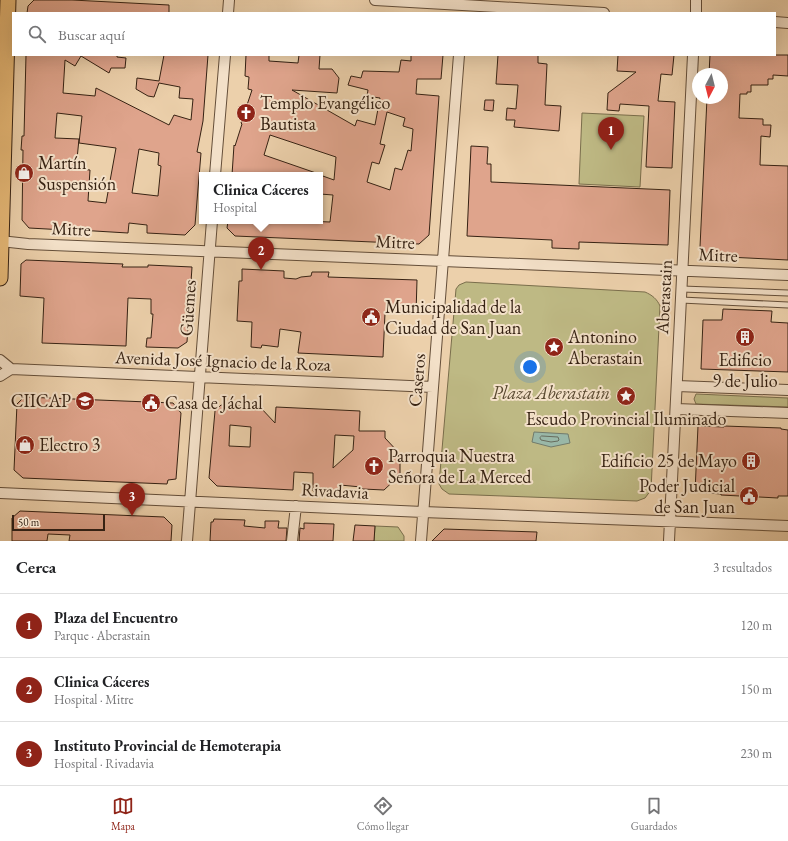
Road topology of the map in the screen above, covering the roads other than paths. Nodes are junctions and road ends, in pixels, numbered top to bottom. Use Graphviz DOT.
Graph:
graph roads {
  1 [pos="8,0"];
  2 [pos="229,0"];
  3 [pos="375,0"];
  4 [pos="696,0"];
  5 [pos="463,6"];
  6 [pos="228,12"];
  7 [pos="584,12"];
  8 [pos="696,12"];
  9 [pos="776,22"];
  10 [pos="788,23"];
  11 [pos="225,56"];
  12 [pos="460,56"];
  13 [pos="694,56"];
  14 [pos="216,172"];
  15 [pos="212,224"];
  16 [pos="0,242"];
  17 [pos="210,252"];
  18 [pos="443,261"];
  19 [pos="683,271"];
  20 [pos="788,275"];
  21 [pos="0,278"];
  22 [pos="682,288"];
  23 [pos="788,293"];
  24 [pos="681,300"];
  25 [pos="788,305"];
  26 [pos="0,360"];
  27 [pos="11,369"];
  28 [pos="0,376"];
  29 [pos="200,377"];
  30 [pos="677,386"];
  31 [pos="433,387"];
  32 [pos="788,390"];
  33 [pos="676,409"];
  34 [pos="788,414"];
  35 [pos="0,493"];
  36 [pos="190,502"];
  37 [pos="296,506"];
  38 [pos="423,512"];
  39 [pos="670,522"];
  40 [pos="788,526"];
  41 [pos="187,541"];
  42 [pos="292,541"];
  43 [pos="421,541"];
  44 [pos="669,541"];
  1 -- 16 [label="main road"];
  2 -- 6 [label="street"];
  3 -- 5 [label="street"];
  4 -- 8 [label="street"];
  5 -- 7 [label="street"];
  9 -- 10 [label="street"];
  11 -- 14 [label="street"];
  12 -- 18 [label="street, Caseros"];
  13 -- 19 [label="street, Aberastain"];
  15 -- 17 [label="street, Güemes"];
  16 -- 17 [label="street, Mitre"];
  16 -- 21 [label="main road"];
  17 -- 18 [label="street, Mitre"];
  17 -- 29 [label="street, Güemes"];
  18 -- 19 [label="street, Mitre"];
  18 -- 31 [label="street, Caseros"];
  19 -- 20 [label="street, Mitre"];
  19 -- 22 [label="street, Aberastain"];
  22 -- 23 [label="lane"];
  22 -- 24 [label="street, Aberastain"];
  24 -- 25 [label="lane"];
  24 -- 30 [label="street, Aberastain"];
  26 -- 27 [label="street"];
  27 -- 28 [label="street"];
  27 -- 29 [label="street, Avenida José Ignacio de la Roza"];
  29 -- 31 [label="street, Avenida José Ignacio de la Roza"];
  29 -- 36 [label="street, Güemes"];
  30 -- 32 [label="street"];
  30 -- 33 [label="street, Aberastain"];
  31 -- 38 [label="street, Caseros"];
  33 -- 34 [label="street"];
  33 -- 39 [label="street, Aberastain"];
  35 -- 36 [label="street, Rivadavia"];
  36 -- 37 [label="street, Rivadavia"];
  36 -- 41 [label="street, Güemes"];
  37 -- 38 [label="street, Rivadavia"];
  37 -- 42 [label="street"];
  38 -- 39 [label="street, Rivadavia"];
  38 -- 43 [label="street, Caseros"];
  39 -- 40 [label="street, Rivadavia"];
  39 -- 44 [label="street, Aberastain"];
}
